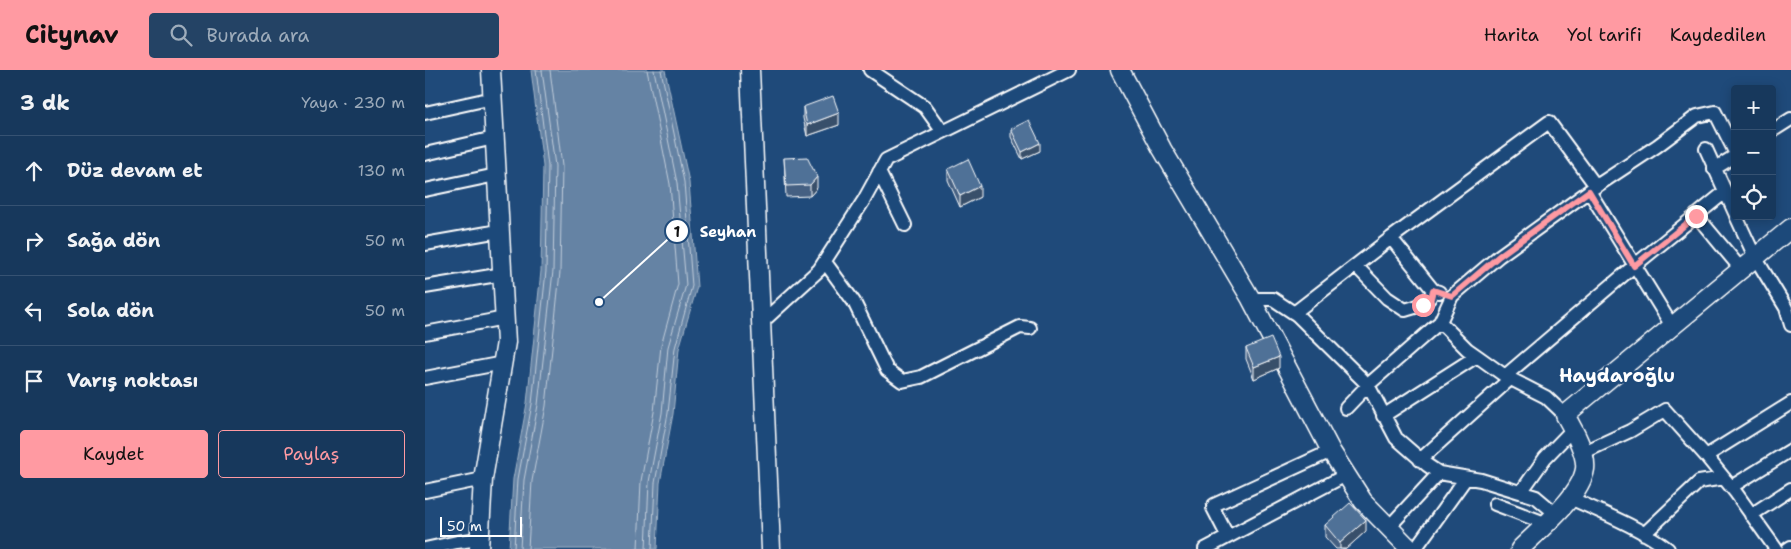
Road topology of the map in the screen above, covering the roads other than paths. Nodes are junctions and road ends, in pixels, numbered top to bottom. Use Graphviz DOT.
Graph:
graph roads {
  1 [pos="491,70"];
  2 [pos="750,70"];
  3 [pos="870,70"];
  4 [pos="1069,70"];
  5 [pos="1120,70"];
  6 [pos="1051,74"];
  7 [pos="493,98"];
  8 [pos="425,113"];
  9 [pos="1791,119"];
  10 [pos="1774,130"];
  11 [pos="943,132"];
  12 [pos="494,138"];
  13 [pos="1731,146"];
  14 [pos="1706,149"];
  15 [pos="425,154"];
  16 [pos="1731,157"];
  17 [pos="1714,169"];
  18 [pos="879,172"];
  19 [pos="496,175"];
  20 [pos="1592,189"];
  21 [pos="425,190"];
  22 [pos="1725,192"];
  23 [pos="1731,206"];
  24 [pos="1696,216"];
  25 [pos="1737,220"];
  26 [pos="905,225"];
  27 [pos="1791,228"];
  28 [pos="499,232"];
  29 [pos="1391,238"];
  30 [pos="425,244"];
  31 [pos="1755,258"];
  32 [pos="825,262"];
  33 [pos="1356,266"];
  34 [pos="1634,266"];
  35 [pos="1741,269"];
  36 [pos="503,274"];
  37 [pos="425,288"];
  38 [pos="1433,290"];
  39 [pos="1452,296"];
  40 [pos="1251,299"];
  41 [pos="1294,313"];
  42 [pos="505,318"];
  43 [pos="1440,322"];
  44 [pos="761,323"];
  45 [pos="1791,325"];
  46 [pos="1672,326"];
  47 [pos="1029,328"];
  48 [pos="425,333"];
  49 [pos="1477,356"];
  50 [pos="503,363"];
  51 [pos="425,378"];
  52 [pos="1507,378"];
  53 [pos="1367,385"];
  54 [pos="1791,403"];
  55 [pos="1346,408"];
  56 [pos="1383,416"];
  57 [pos="1569,422"];
  58 [pos="1791,450"];
  59 [pos="1331,451"];
  60 [pos="1582,453"];
  61 [pos="1706,456"];
  62 [pos="1420,460"];
  63 [pos="1439,473"];
  64 [pos="1346,475"];
  65 [pos="1466,478"];
  66 [pos="483,479"];
  67 [pos="1727,483"];
  68 [pos="1791,489"];
  69 [pos="425,491"];
  70 [pos="1521,492"];
  71 [pos="1570,498"];
  72 [pos="1495,504"];
  73 [pos="1751,515"];
  74 [pos="1550,518"];
  75 [pos="1389,527"];
  76 [pos="1644,534"];
  77 [pos="1228,537"];
  78 [pos="480,544"];
  79 [pos="1406,548"];
  80 [pos="425,549"];
  81 [pos="771,549"];
  82 [pos="1205,549"];
  83 [pos="1520,549"];
  84 [pos="1668,549"];
  85 [pos="1775,549"];
  1 -- 7 [label="main road"];
  2 -- 44 [label="main road"];
  3 -- 11 [label="street"];
  4 -- 6 [label="street"];
  5 -- 40 [label="main road"];
  6 -- 11 [label="street"];
  7 -- 8 [label="street"];
  7 -- 12 [label="main road"];
  9 -- 10 [label="street"];
  11 -- 18 [label="street"];
  12 -- 15 [label="street"];
  12 -- 19 [label="main road"];
  13 -- 20 [label="street"];
  14 -- 17 [label="street"];
  16 -- 17 [label="street"];
  17 -- 22 [label="street"];
  18 -- 26 [label="street"];
  18 -- 32 [label="street"];
  19 -- 21 [label="street"];
  19 -- 28 [label="main road"];
  20 -- 29 [label="street"];
  20 -- 34 [label="street"];
  20 -- 39 [label="street"];
  22 -- 23 [label="street"];
  22 -- 24 [label="street"];
  24 -- 34 [label="street"];
  24 -- 35 [label="street"];
  25 -- 31 [label="street"];
  27 -- 31 [label="main road"];
  28 -- 30 [label="street"];
  28 -- 36 [label="main road"];
  29 -- 33 [label="street"];
  29 -- 38 [label="street"];
  31 -- 35 [label="main road"];
  31 -- 45 [label="street"];
  32 -- 44 [label="street"];
  32 -- 47 [label="street"];
  33 -- 38 [label="street"];
  33 -- 41 [label="street"];
  34 -- 46 [label="street"];
  34 -- 52 [label="street"];
  35 -- 46 [label="main road"];
  36 -- 37 [label="street"];
  36 -- 42 [label="main road"];
  38 -- 39 [label="street"];
  39 -- 43 [label="street"];
  40 -- 41 [label="street"];
  40 -- 59 [label="main road"];
  41 -- 53 [label="street"];
  42 -- 48 [label="street"];
  42 -- 50 [label="main road"];
  43 -- 49 [label="street"];
  43 -- 53 [label="street"];
  44 -- 81 [label="main road"];
  46 -- 57 [label="main road"];
  49 -- 52 [label="street"];
  49 -- 56 [label="street"];
  50 -- 51 [label="street"];
  50 -- 66 [label="main road"];
  52 -- 57 [label="street"];
  52 -- 62 [label="street"];
  53 -- 55 [label="street"];
  53 -- 56 [label="street"];
  54 -- 61 [label="street"];
  56 -- 62 [label="street"];
  57 -- 60 [label="main road"];
  57 -- 70 [label="street"];
  58 -- 67 [label="street"];
  59 -- 64 [label="main road"];
  59 -- 77 [label="street"];
  60 -- 61 [label="street"];
  60 -- 71 [label="main road"];
  61 -- 67 [label="street"];
  62 -- 63 [label="street"];
  63 -- 65 [label="street"];
  63 -- 75 [label="street"];
  64 -- 75 [label="main road"];
  64 -- 77 [label="street"];
  65 -- 70 [label="street"];
  65 -- 79 [label="street"];
  66 -- 69 [label="street"];
  66 -- 78 [label="main road"];
  67 -- 73 [label="street"];
  67 -- 76 [label="street"];
  68 -- 73 [label="street"];
  70 -- 74 [label="street"];
  71 -- 74 [label="main road"];
  71 -- 76 [label="street"];
  72 -- 74 [label="street"];
  73 -- 85 [label="street"];
  74 -- 83 [label="main road"];
  75 -- 79 [label="main road"];
  76 -- 84 [label="street"];
  77 -- 82 [label="street"];
  78 -- 80 [label="street"];
}
